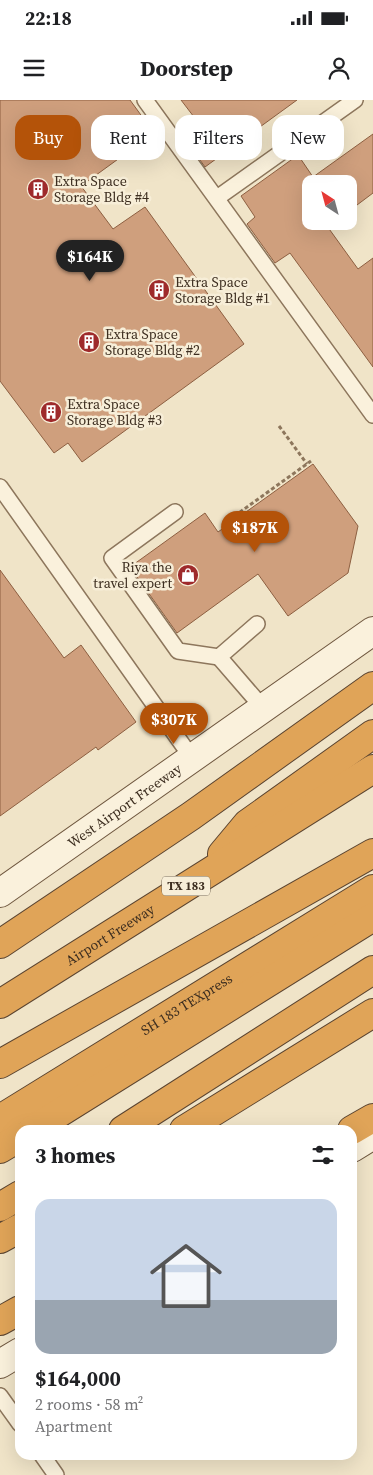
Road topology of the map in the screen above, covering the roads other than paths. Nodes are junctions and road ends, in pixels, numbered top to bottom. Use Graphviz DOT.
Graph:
graph roads {
  1 [pos="144,100"];
  2 [pos="355,100"];
  3 [pos="217,198"];
  4 [pos="373,414"];
  5 [pos="0,487"];
  6 [pos="175,512"];
  7 [pos="257,624"];
  8 [pos="373,631"];
  9 [pos="219,657"];
  10 [pos="373,686"];
  11 [pos="263,708"];
  12 [pos="373,734"];
  13 [pos="192,758"];
  14 [pos="373,769"];
  15 [pos="373,852"];
  16 [pos="202,876"];
  17 [pos="373,889"];
  18 [pos="0,893"];
  19 [pos="373,918"];
  20 [pos="0,944"];
  21 [pos="373,970"];
  22 [pos="0,1004"];
  23 [pos="373,1013"];
  24 [pos="0,1064"];
  25 [pos="373,1118"];
  26 [pos="0,1119"];
  27 [pos="40,1125"];
  28 [pos="131,1125"];
  29 [pos="192,1125"];
  30 [pos="357,1127"];
  31 [pos="373,1135"];
  32 [pos="15,1140"];
  33 [pos="357,1145"];
  34 [pos="0,1149"];
  35 [pos="15,1198"];
  36 [pos="0,1207"];
  37 [pos="15,1231"];
  38 [pos="0,1239"];
  39 [pos="15,1313"];
  40 [pos="0,1321"];
  41 [pos="15,1355"];
  42 [pos="0,1364"];
  43 [pos="0,1396"];
  44 [pos="15,1417"];
  45 [pos="46,1460"];
  46 [pos="56,1475"];
  1 -- 3 [label="lane"];
  2 -- 3 [label="lane"];
  3 -- 4 [label="lane"];
  5 -- 13 [label="lane"];
  6 -- 9 [label="lane"];
  7 -- 9 [label="lane"];
  8 -- 11 [label="main road, West Airport Freeway"];
  9 -- 11 [label="lane"];
  10 -- 20 [label="highway"];
  11 -- 13 [label="main road, West Airport Freeway"];
  12 -- 16 [label="highway"];
  13 -- 18 [label="main road, West Airport Freeway"];
  14 -- 16 [label="highway, Airport Freeway / TX 183"];
  15 -- 24 [label="highway"];
  16 -- 22 [label="highway, Airport Freeway / TX 183"];
  17 -- 26 [label="highway, SH 183 TEXpress"];
  19 -- 27 [label="highway, SH 183 TEXpress"];
  21 -- 28 [label="highway"];
  23 -- 29 [label="highway"];
  25 -- 30 [label="highway"];
  31 -- 33 [label="main road"];
  32 -- 34 [label="highway"];
  35 -- 36 [label="highway"];
  37 -- 38 [label="highway"];
  39 -- 40 [label="highway"];
  41 -- 42 [label="main road"];
  43 -- 44 [label="lane"];
  45 -- 46 [label="lane"];
}
